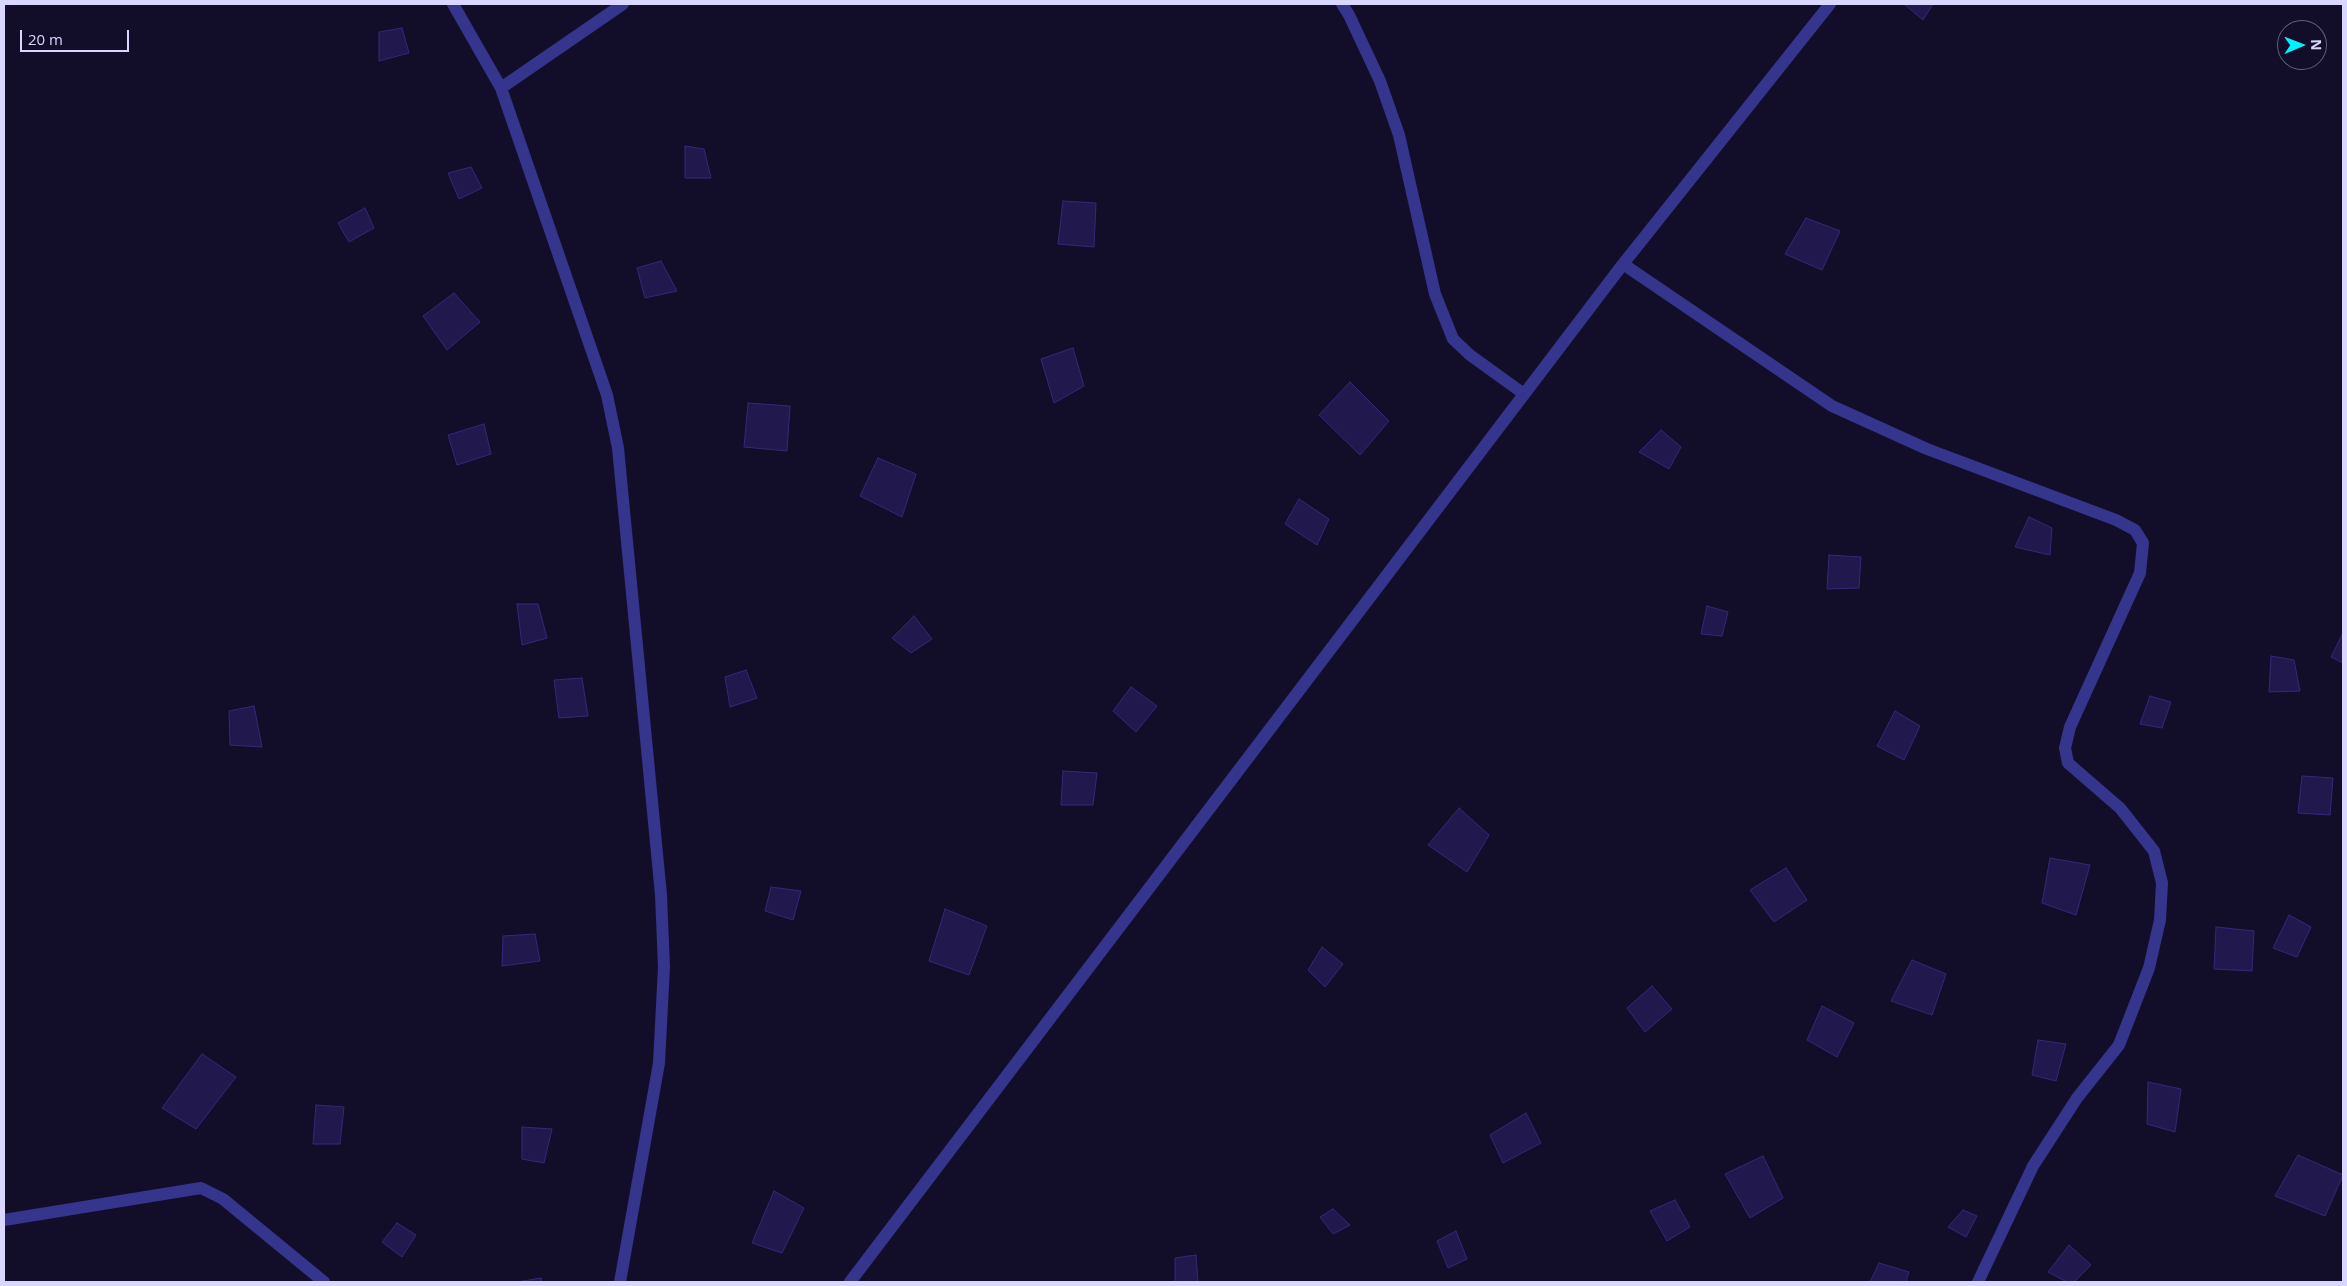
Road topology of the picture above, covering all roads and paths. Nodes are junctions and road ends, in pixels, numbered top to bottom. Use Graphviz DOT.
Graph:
graph roads {
  1 [pos="454,4"];
  2 [pos="623,4"];
  3 [pos="1342,4"];
  4 [pos="1830,4"];
  5 [pos="501,88"];
  6 [pos="1623,264"];
  7 [pos="1524,394"];
  8 [pos="4,1220"];
  9 [pos="324,1282"];
  10 [pos="620,1282"];
  11 [pos="850,1282"];
  12 [pos="1978,1282"];
  1 -- 5 [label="street"];
  2 -- 5 [label="street"];
  3 -- 7 [label="street"];
  4 -- 6 [label="street"];
  5 -- 10 [label="street"];
  6 -- 7 [label="street"];
  6 -- 12 [label="street"];
  7 -- 11 [label="street"];
  8 -- 9 [label="street"];
}
